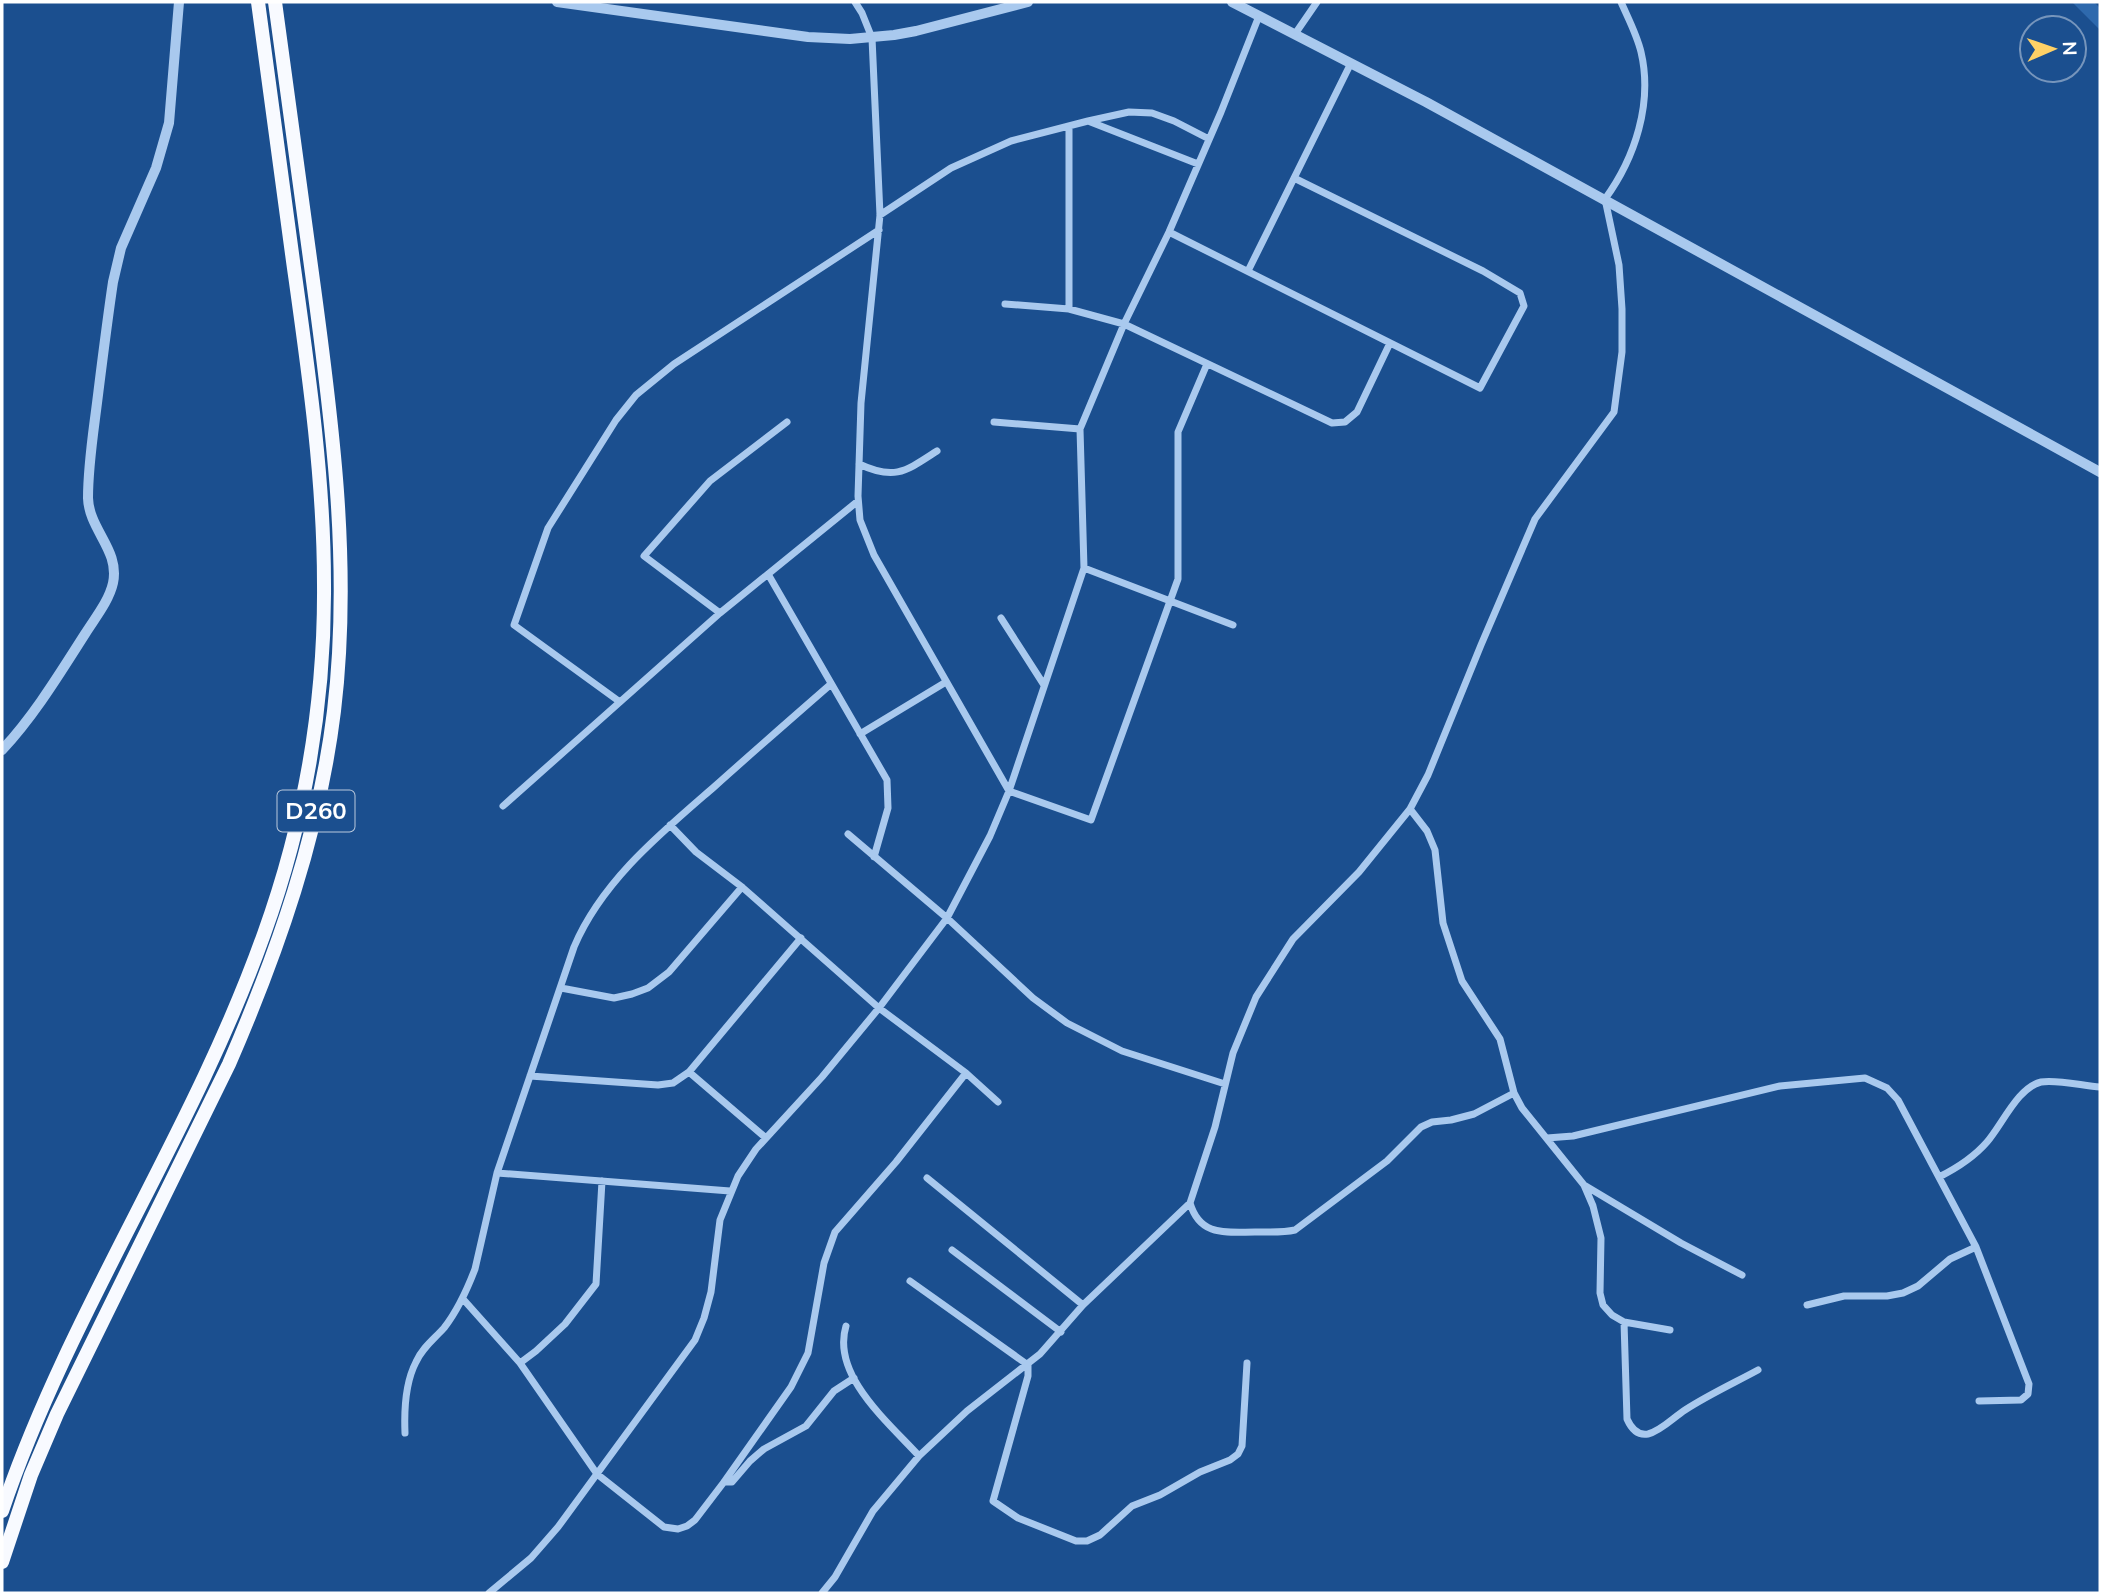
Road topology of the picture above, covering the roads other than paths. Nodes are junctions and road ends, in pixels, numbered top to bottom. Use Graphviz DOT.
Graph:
graph roads {
  1 [pos="179,2"];
  2 [pos="258,2"];
  3 [pos="275,2"];
  4 [pos="557,2"];
  5 [pos="855,2"];
  6 [pos="1028,2"];
  7 [pos="1232,2"];
  8 [pos="1317,2"];
  9 [pos="1621,2"];
  10 [pos="1259,16"];
  11 [pos="1295,34"];
  12 [pos="872,38"];
  13 [pos="1351,63"];
  14 [pos="1088,121"];
  15 [pos="1069,126"];
  16 [pos="1209,139"];
  17 [pos="1198,164"];
  18 [pos="1294,178"];
  19 [pos="1605,199"];
  20 [pos="880,215"];
  21 [pos="879,230"];
  22 [pos="1169,232"];
  23 [pos="1248,271"];
  24 [pos="1005,304"];
  25 [pos="1069,309"];
  26 [pos="1124,324"];
  27 [pos="1390,342"];
  28 [pos="1207,364"];
  29 [pos="787,422"];
  30 [pos="994,422"];
  31 [pos="1080,429"];
  32 [pos="937,451"];
  33 [pos="859,464"];
  34 [pos="2100,472"];
  35 [pos="858,501"];
  36 [pos="1084,568"];
  37 [pos="768,574"];
  38 [pos="1170,601"];
  39 [pos="720,613"];
  40 [pos="1000,618"];
  41 [pos="1233,625"];
  42 [pos="946,682"];
  43 [pos="831,684"];
  44 [pos="1044,685"];
  45 [pos="620,702"];
  46 [pos="860,734"];
  47 [pos="2,750"];
  48 [pos="1009,791"];
  49 [pos="503,806"];
  50 [pos="1409,809"];
  51 [pos="670,825"];
  52 [pos="848,834"];
  53 [pos="874,857"];
  54 [pos="742,887"];
  55 [pos="947,918"];
  56 [pos="801,938"];
  57 [pos="561,988"];
  58 [pos="879,1008"];
  59 [pos="689,1072"];
  60 [pos="966,1073"];
  61 [pos="530,1076"];
  62 [pos="1225,1084"];
  63 [pos="2100,1087"];
  64 [pos="1514,1093"];
  65 [pos="998,1102"];
  66 [pos="766,1138"];
  67 [pos="1547,1138"];
  68 [pos="497,1172"];
  69 [pos="1939,1177"];
  70 [pos="928,1178"];
  71 [pos="602,1181"];
  72 [pos="1584,1185"];
  73 [pos="730,1191"];
  74 [pos="1190,1203"];
  75 [pos="1976,1247"];
  76 [pos="952,1250"];
  77 [pos="1742,1275"];
  78 [pos="910,1281"];
  79 [pos="463,1299"];
  80 [pos="1807,1305"];
  81 [pos="1083,1306"];
  82 [pos="1624,1322"];
  83 [pos="846,1326"];
  84 [pos="1670,1330"];
  85 [pos="1061,1332"];
  86 [pos="520,1363"];
  87 [pos="1247,1363"];
  88 [pos="1027,1364"];
  89 [pos="1758,1370"];
  90 [pos="854,1378"];
  91 [pos="1979,1401"];
  92 [pos="405,1433"];
  93 [pos="919,1456"];
  94 [pos="597,1474"];
  95 [pos="724,1482"];
  96 [pos="2,1510"];
  97 [pos="2,1562"];
  98 [pos="489,1593"];
  99 [pos="822,1593"];
  1 -- 47 [label="street"];
  2 -- 96 [label="highway, D260"];
  3 -- 97 [label="highway, D260"];
  4 -- 12 [label="street"];
  5 -- 12 [label="street"];
  6 -- 12 [label="street"];
  7 -- 10 [label="street"];
  8 -- 11 [label="street"];
  9 -- 19 [label="street"];
  10 -- 11 [label="street"];
  10 -- 16 [label="street"];
  11 -- 13 [label="street"];
  12 -- 20 [label="street"];
  13 -- 18 [label="street"];
  13 -- 19 [label="street"];
  14 -- 15 [label="street"];
  14 -- 16 [label="street"];
  14 -- 17 [label="street"];
  15 -- 20 [label="street"];
  15 -- 25 [label="street"];
  16 -- 17 [label="street"];
  17 -- 22 [label="street"];
  18 -- 23 [label="street"];
  18 -- 27 [label="street"];
  19 -- 34 [label="street"];
  19 -- 50 [label="street"];
  20 -- 21 [label="street"];
  21 -- 33 [label="street"];
  21 -- 45 [label="street"];
  22 -- 23 [label="street"];
  22 -- 26 [label="street"];
  23 -- 27 [label="street"];
  24 -- 25 [label="street"];
  25 -- 26 [label="street"];
  26 -- 28 [label="street"];
  26 -- 31 [label="street"];
  27 -- 28 [label="street"];
  28 -- 38 [label="street"];
  29 -- 39 [label="street"];
  30 -- 31 [label="street"];
  31 -- 36 [label="street"];
  32 -- 33 [label="street"];
  33 -- 35 [label="street"];
  35 -- 37 [label="street"];
  35 -- 42 [label="street"];
  36 -- 38 [label="street"];
  36 -- 44 [label="street"];
  37 -- 39 [label="street"];
  37 -- 43 [label="street"];
  38 -- 41 [label="street"];
  38 -- 48 [label="street"];
  39 -- 45 [label="street"];
  40 -- 44 [label="street"];
  42 -- 46 [label="street"];
  42 -- 48 [label="street"];
  43 -- 46 [label="street"];
  43 -- 51 [label="street"];
  44 -- 48 [label="street"];
  45 -- 49 [label="street"];
  46 -- 53 [label="street"];
  48 -- 55 [label="street"];
  50 -- 62 [label="street"];
  50 -- 64 [label="street"];
  51 -- 54 [label="street"];
  51 -- 57 [label="street"];
  52 -- 53 [label="street"];
  53 -- 55 [label="street"];
  54 -- 56 [label="street"];
  54 -- 57 [label="street"];
  55 -- 58 [label="street"];
  55 -- 62 [label="street"];
  56 -- 58 [label="street"];
  56 -- 59 [label="street"];
  57 -- 61 [label="street"];
  58 -- 60 [label="street"];
  58 -- 66 [label="street"];
  59 -- 61 [label="street"];
  59 -- 66 [label="street"];
  60 -- 65 [label="street"];
  60 -- 95 [label="street"];
  61 -- 68 [label="street"];
  62 -- 74 [label="street"];
  63 -- 69 [label="street"];
  64 -- 67 [label="street"];
  64 -- 74 [label="street"];
  66 -- 73 [label="street"];
  67 -- 69 [label="street"];
  67 -- 72 [label="street"];
  68 -- 71 [label="street"];
  68 -- 79 [label="street"];
  69 -- 75 [label="street"];
  70 -- 81 [label="street"];
  71 -- 73 [label="street"];
  71 -- 86 [label="street"];
  72 -- 77 [label="street"];
  72 -- 82 [label="street"];
  73 -- 94 [label="street"];
  74 -- 81 [label="street"];
  75 -- 80 [label="street"];
  75 -- 91 [label="street"];
  76 -- 85 [label="street"];
  78 -- 88 [label="street"];
  79 -- 86 [label="street"];
  79 -- 92 [label="street"];
  81 -- 85 [label="street"];
  82 -- 84 [label="street"];
  82 -- 89 [label="street"];
  83 -- 90 [label="street"];
  85 -- 88 [label="street"];
  86 -- 94 [label="street"];
  87 -- 88 [label="street"];
  88 -- 93 [label="street"];
  90 -- 93 [label="street"];
  90 -- 95 [label="street"];
  93 -- 99 [label="street"];
  94 -- 95 [label="street"];
  94 -- 98 [label="street"];
}
